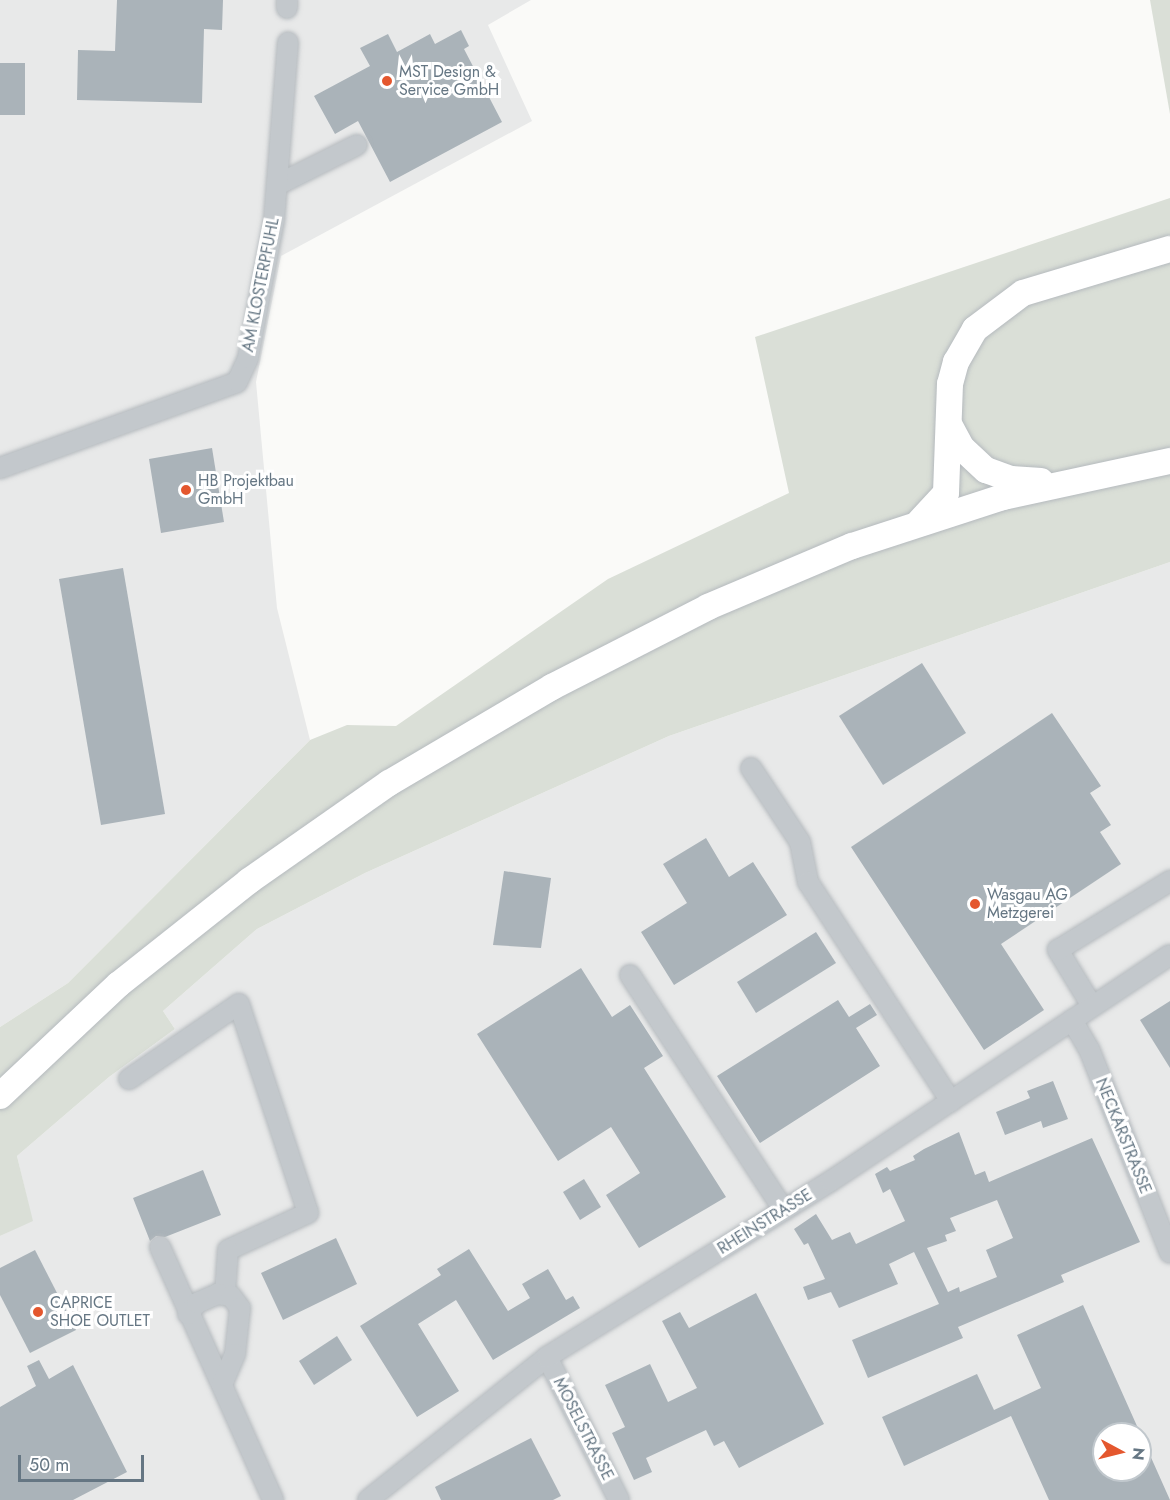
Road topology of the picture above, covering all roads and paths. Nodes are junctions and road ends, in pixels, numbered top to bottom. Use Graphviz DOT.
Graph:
graph roads {
  1 [pos="288,43"];
  2 [pos="357,145"];
  3 [pos="279,184"];
  4 [pos="1167,252"];
  5 [pos="946,418"];
  6 [pos="1170,461"];
  7 [pos="0,468"];
  8 [pos="1088,477"];
  9 [pos="917,523"];
  10 [pos="751,768"];
  11 [pos="1170,881"];
  12 [pos="1170,956"];
  13 [pos="630,975"];
  14 [pos="1092,1006"];
  15 [pos="1072,1020"];
  16 [pos="129,1079"];
  17 [pos="0,1096"];
  18 [pos="951,1101"];
  19 [pos="784,1210"];
  20 [pos="160,1247"];
  21 [pos="1170,1253"];
  22 [pos="225,1293"];
  23 [pos="184,1306"];
  24 [pos="547,1357"];
  25 [pos="222,1384"];
  26 [pos="273,1500"];
  27 [pos="368,1500"];
  28 [pos="619,1500"];
  1 -- 3 [label="street, AM KLOSTERPFUHL"];
  2 -- 3 [label="street"];
  3 -- 7 [label="street, AM KLOSTERPFUHL"];
  4 -- 5 [label="main road"];
  5 -- 8 [label="main road"];
  5 -- 9 [label="main road"];
  6 -- 8 [label="main road"];
  8 -- 9 [label="main road"];
  9 -- 17 [label="main road"];
  10 -- 18 [label="street"];
  11 -- 14 [label="street"];
  12 -- 14 [label="street, RHEINSTRASSE"];
  13 -- 19 [label="street"];
  14 -- 15 [label="street, RHEINSTRASSE"];
  15 -- 18 [label="street, RHEINSTRASSE"];
  15 -- 21 [label="street, NECKARSTRASSE"];
  16 -- 22 [label="street"];
  18 -- 19 [label="street, RHEINSTRASSE"];
  19 -- 24 [label="street, RHEINSTRASSE"];
  20 -- 23 [label="street"];
  22 -- 23 [label="street"];
  22 -- 25 [label="street"];
  23 -- 25 [label="street"];
  24 -- 27 [label="street, RHEINSTRASSE"];
  24 -- 28 [label="street, MOSELSTRASSE"];
  25 -- 26 [label="street"];
}
